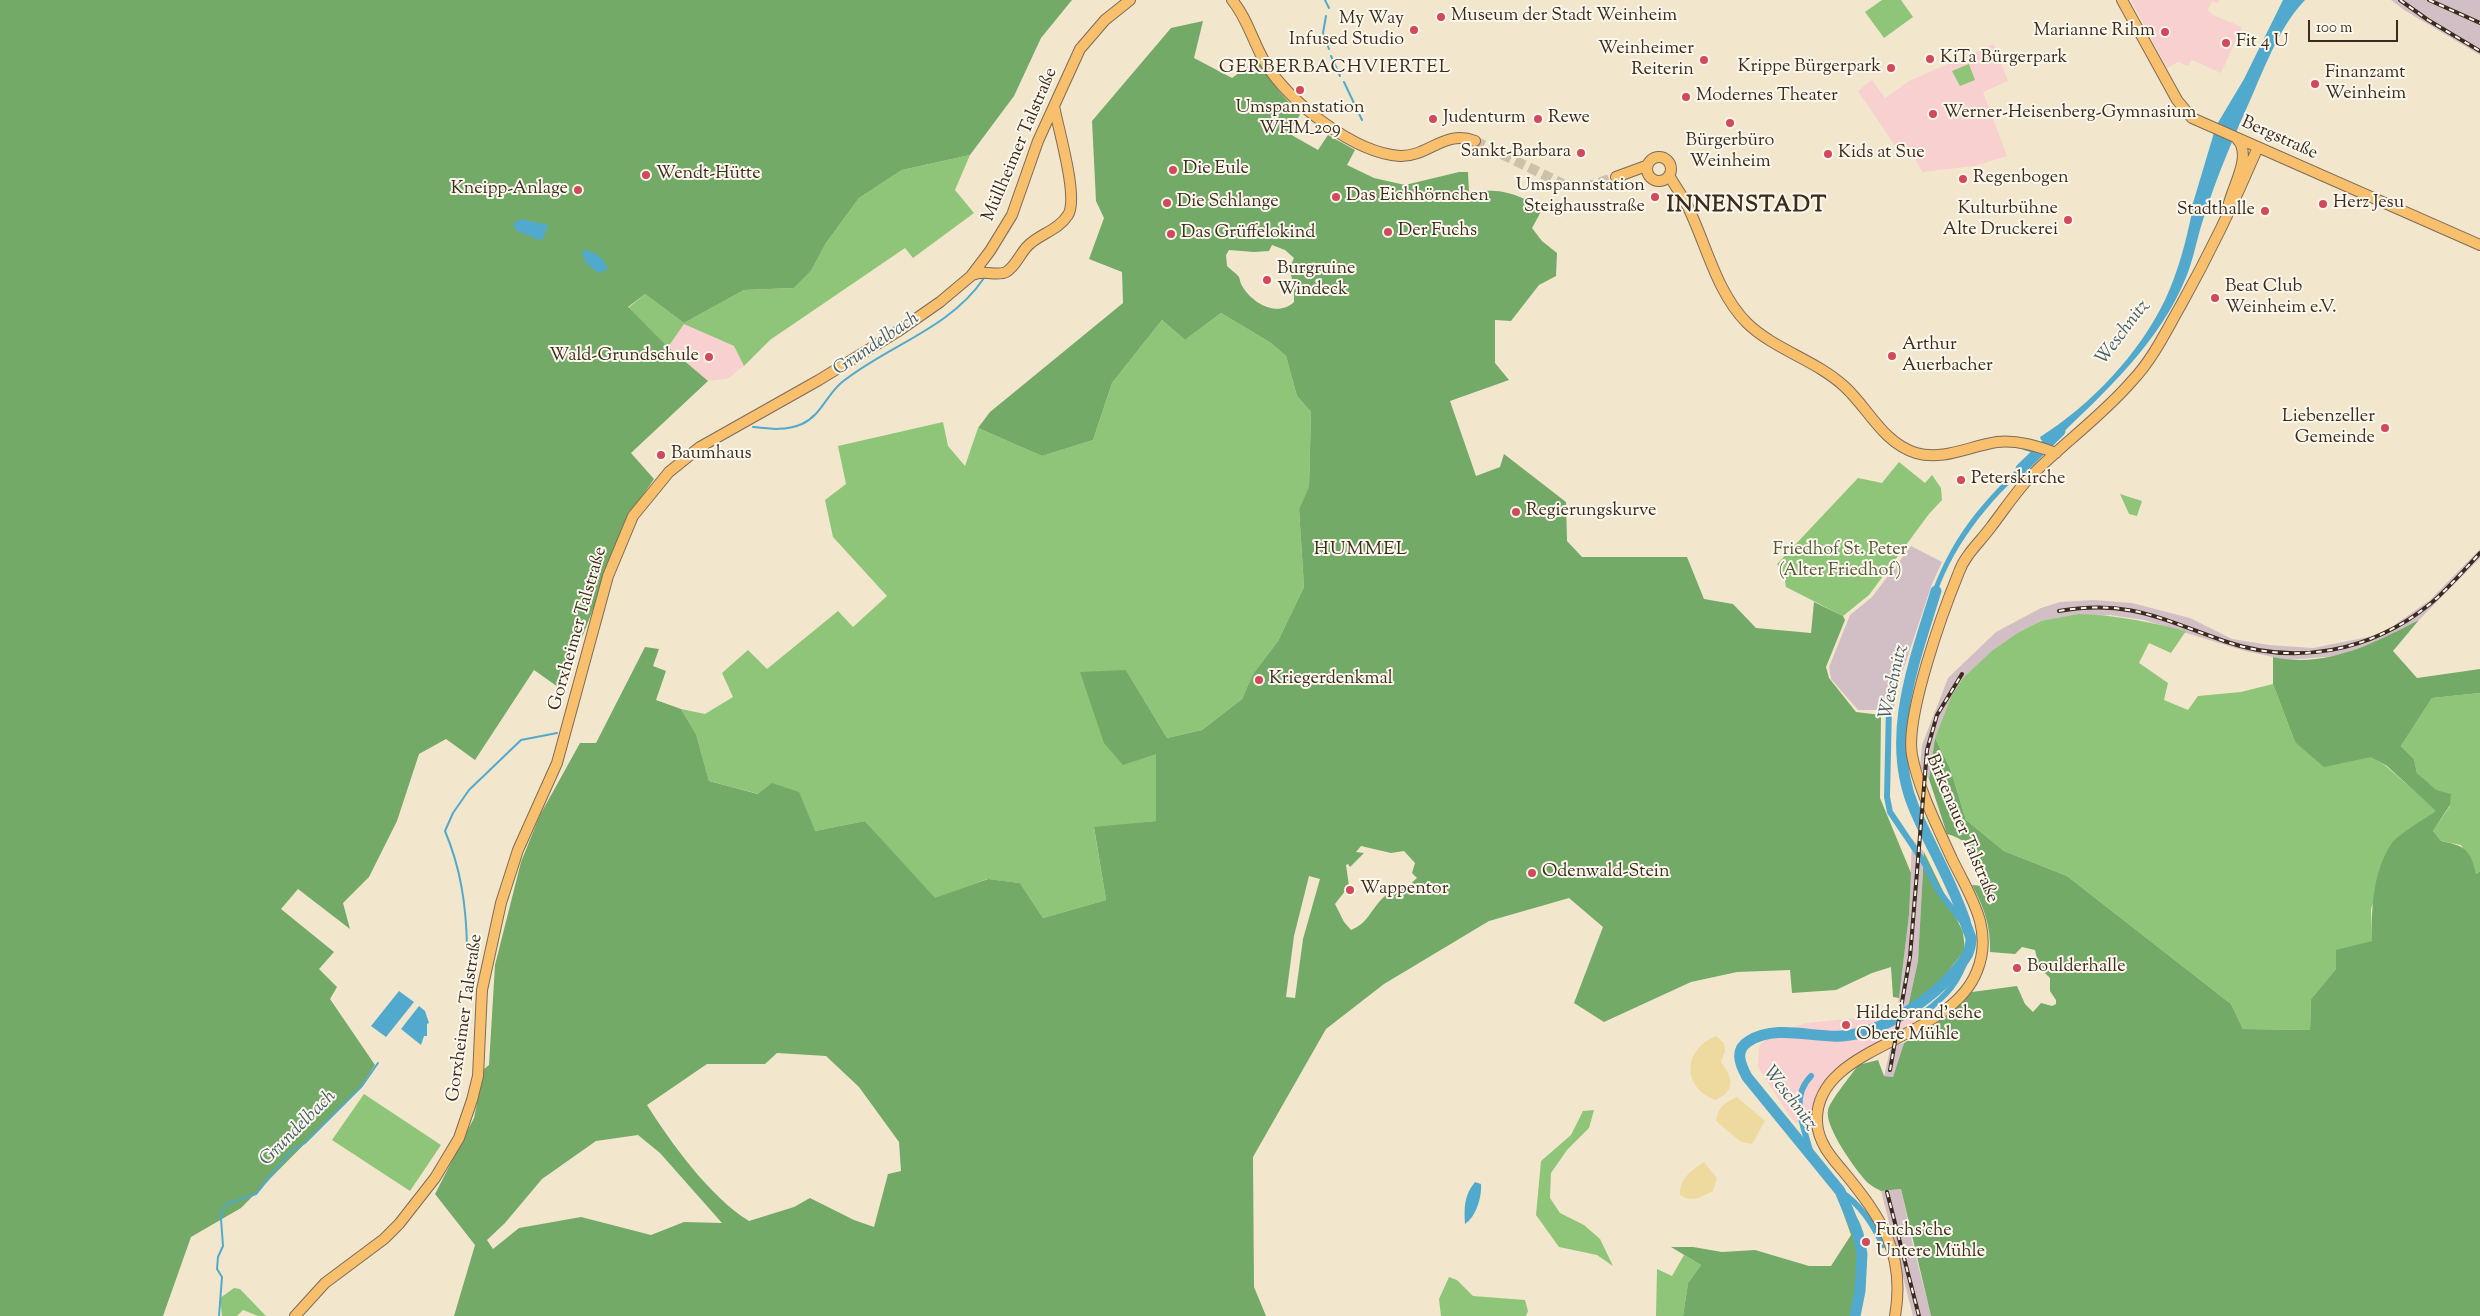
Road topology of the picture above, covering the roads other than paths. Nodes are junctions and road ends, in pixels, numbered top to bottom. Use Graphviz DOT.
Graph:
graph roads {
  1 [pos="1130,0"];
  2 [pos="1232,0"];
  3 [pos="2122,0"];
  4 [pos="1054,106"];
  5 [pos="1059,131"];
  6 [pos="1042,132"];
  7 [pos="2236,138"];
  8 [pos="1475,141"];
  9 [pos="2258,147"];
  10 [pos="2243,161"];
  11 [pos="1647,170"];
  12 [pos="1616,177"];
  13 [pos="1667,179"];
  14 [pos="2225,219"];
  15 [pos="2480,245"];
  16 [pos="983,260"];
  17 [pos="987,271"];
  18 [pos="971,276"];
  19 [pos="2030,444"];
  20 [pos="2054,453"];
  21 [pos="2038,467"];
  22 [pos="643,503"];
  23 [pos="295,1316"];
  24 [pos="1895,1316"];
  1 -- 4 [label="main road, Müllheimer Talstraße"];
  2 -- 8 [label="main road"];
  3 -- 7 [label="main road, Bergstraße"];
  4 -- 5 [label="main road"];
  4 -- 6 [label="main road, Müllheimer Talstraße"];
  5 -- 6 [label="main road"];
  5 -- 17 [label="main road"];
  6 -- 16 [label="main road, Müllheimer Talstraße"];
  7 -- 9 [label="main road, Bergstraße"];
  7 -- 10 [label="main road"];
  9 -- 10 [label="main road"];
  9 -- 14 [label="main road, Birkenauer Talstraße"];
  9 -- 15 [label="main road, Bergstraße"];
  10 -- 14 [label="main road"];
  11 -- 12 [label="main road"];
  11 -- 13 [label="main road"];
  11 -- 13 [label="main road"];
  13 -- 19 [label="main road"];
  14 -- 20 [label="main road, Birkenauer Talstraße"];
  16 -- 17 [label="main road"];
  16 -- 18 [label="main road, Müllheimer Talstraße"];
  17 -- 18 [label="main road"];
  18 -- 22 [label="main road, Müllheimer Talstraße"];
  19 -- 20 [label="main road"];
  19 -- 21 [label="main road"];
  20 -- 21 [label="main road, Birkenauer Talstraße"];
  21 -- 24 [label="main road, Birkenauer Talstraße"];
  22 -- 23 [label="main road, Gorxheimer Talstraße"];
}
